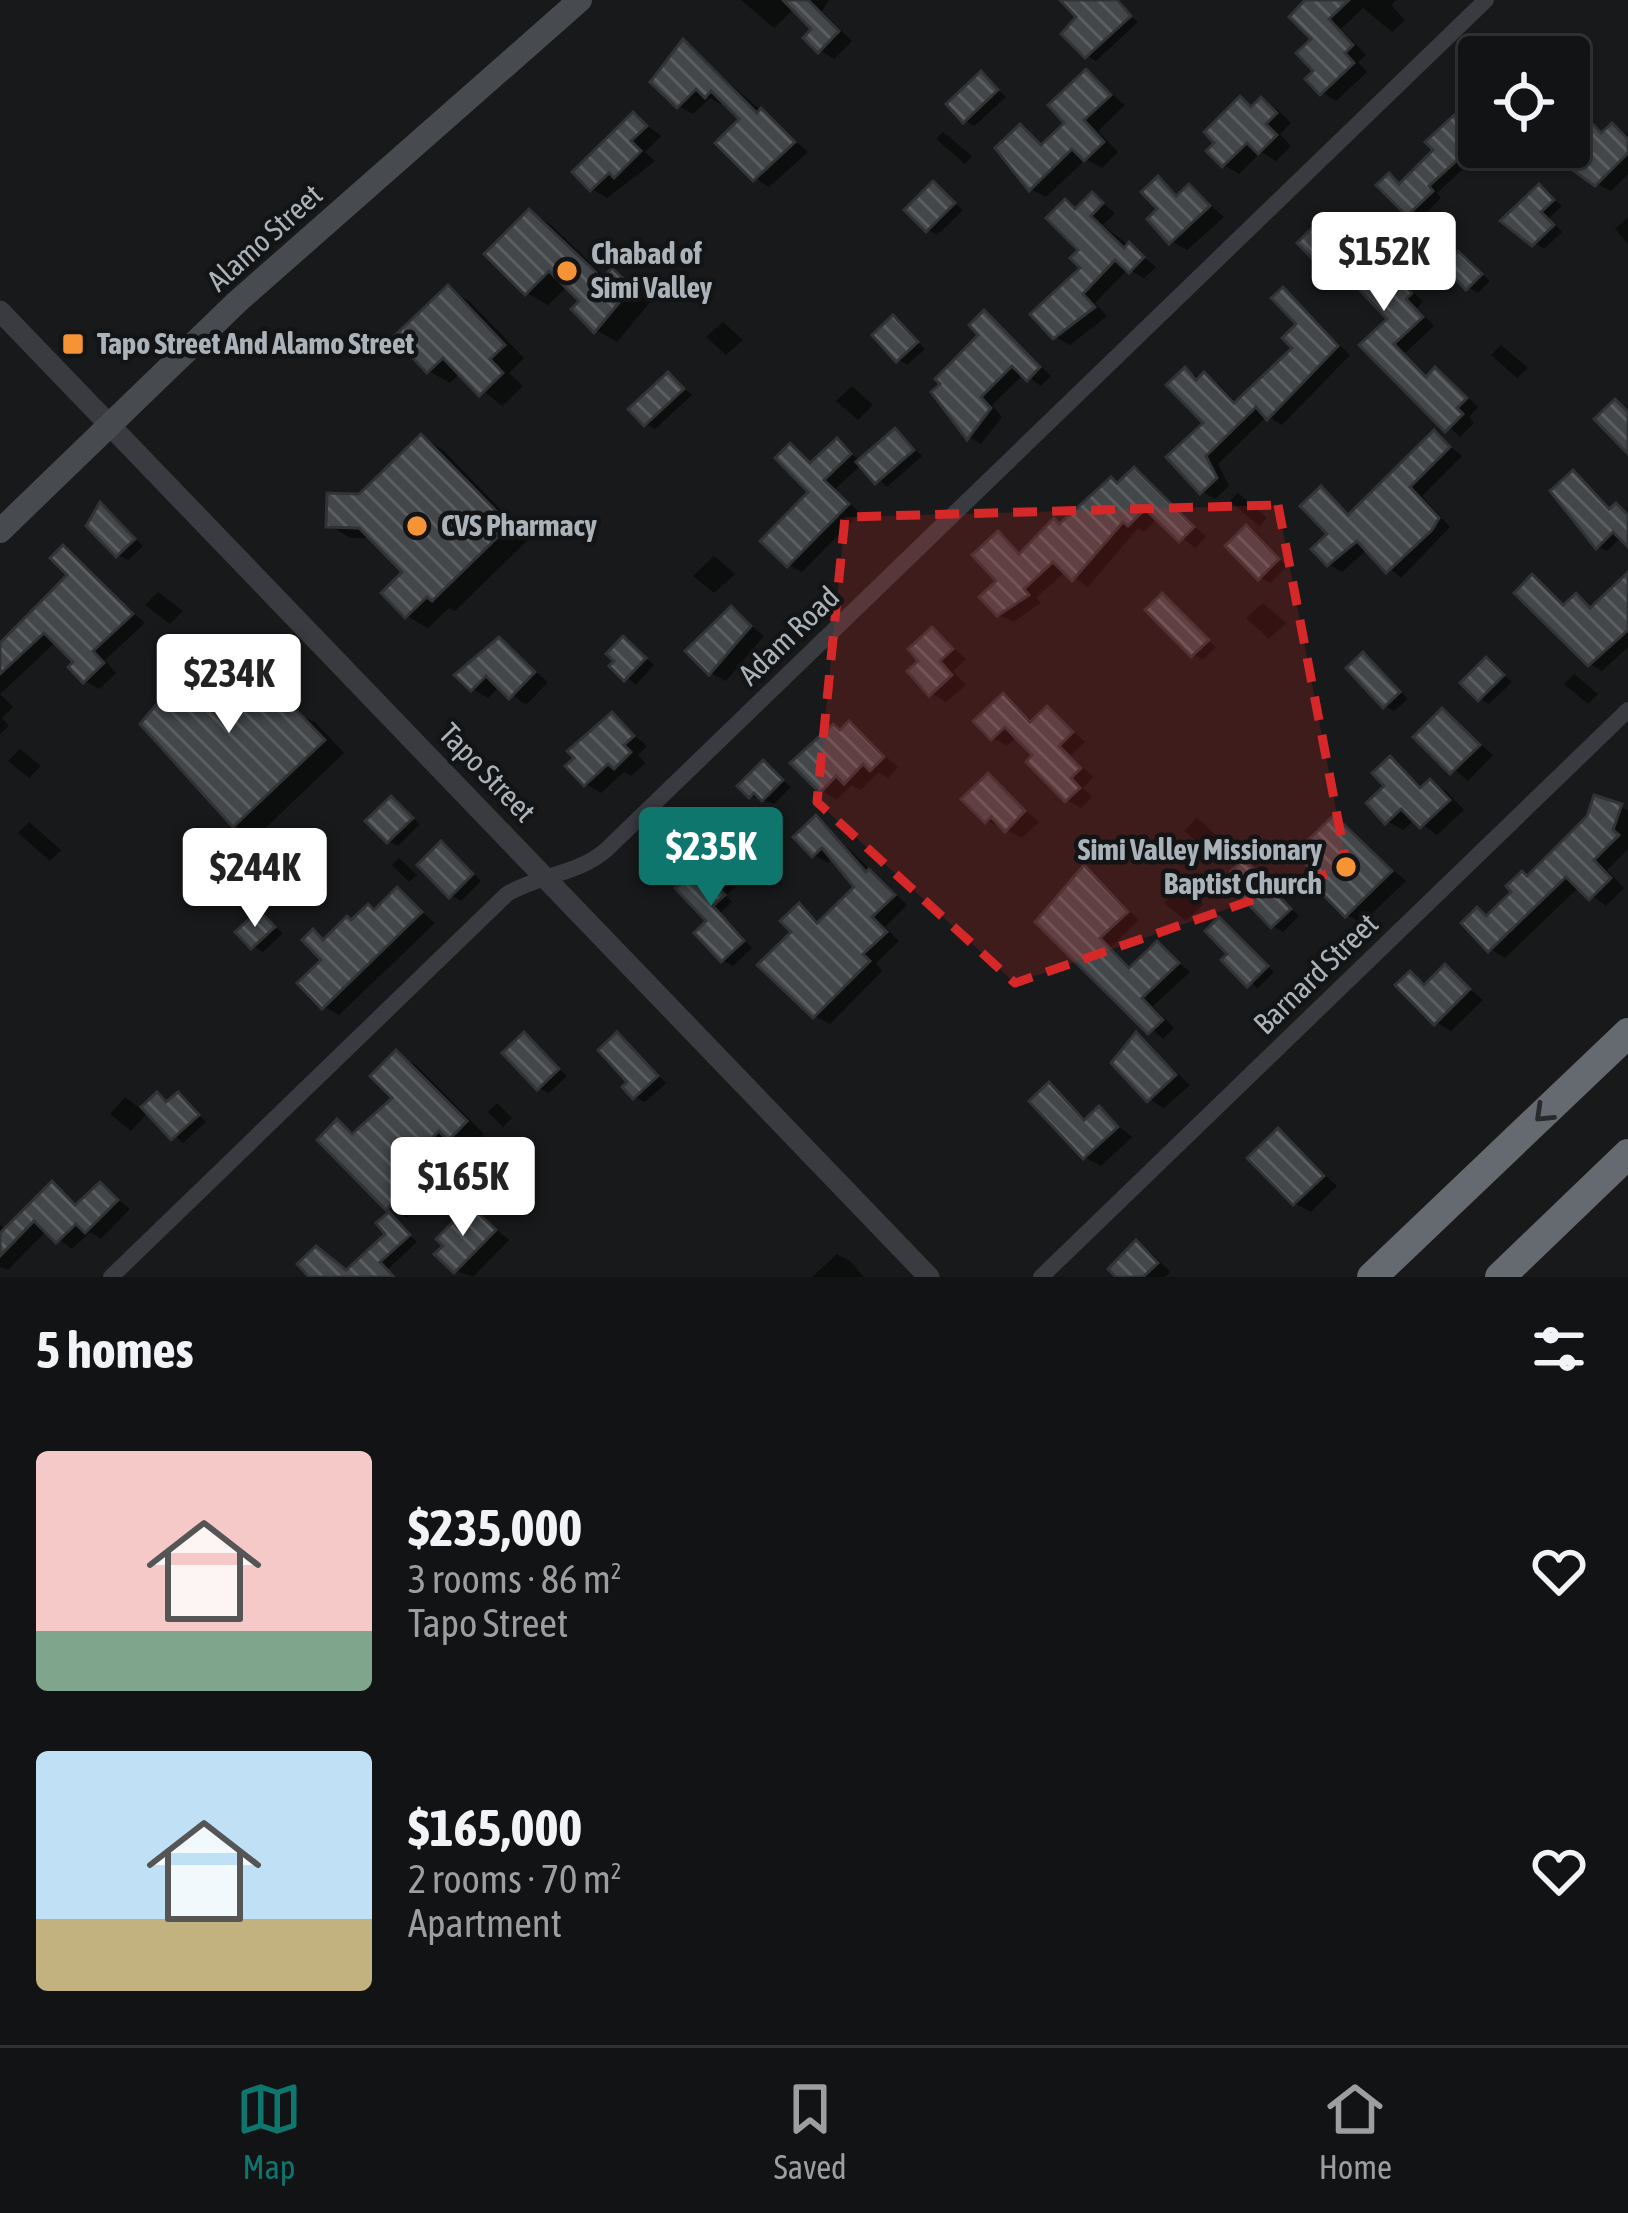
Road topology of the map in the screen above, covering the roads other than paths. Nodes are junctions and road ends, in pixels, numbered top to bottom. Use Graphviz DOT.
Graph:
graph roads {
  1 [pos="580,0"];
  2 [pos="1486,0"];
  3 [pos="0,310"];
  4 [pos="110,425"];
  5 [pos="0,531"];
  6 [pos="1628,710"];
  7 [pos="544,876"];
  8 [pos="1628,1033"];
  9 [pos="1628,1154"];
  10 [pos="111,1277"];
  11 [pos="929,1277"];
  12 [pos="1041,1277"];
  13 [pos="1372,1277"];
  14 [pos="1500,1277"];
  1 -- 4 [label="main road, Alamo Street"];
  2 -- 7 [label="street, Adam Road"];
  3 -- 4 [label="street, Tapo Street"];
  4 -- 5 [label="main road, Alamo Street"];
  4 -- 7 [label="street, Tapo Street"];
  6 -- 12 [label="street, Barnard Street"];
  7 -- 10 [label="street, Adam Road"];
  7 -- 11 [label="street, Tapo Street"];
  8 -- 13 [label="highway, one-way"];
  9 -- 14 [label="highway"];
}
